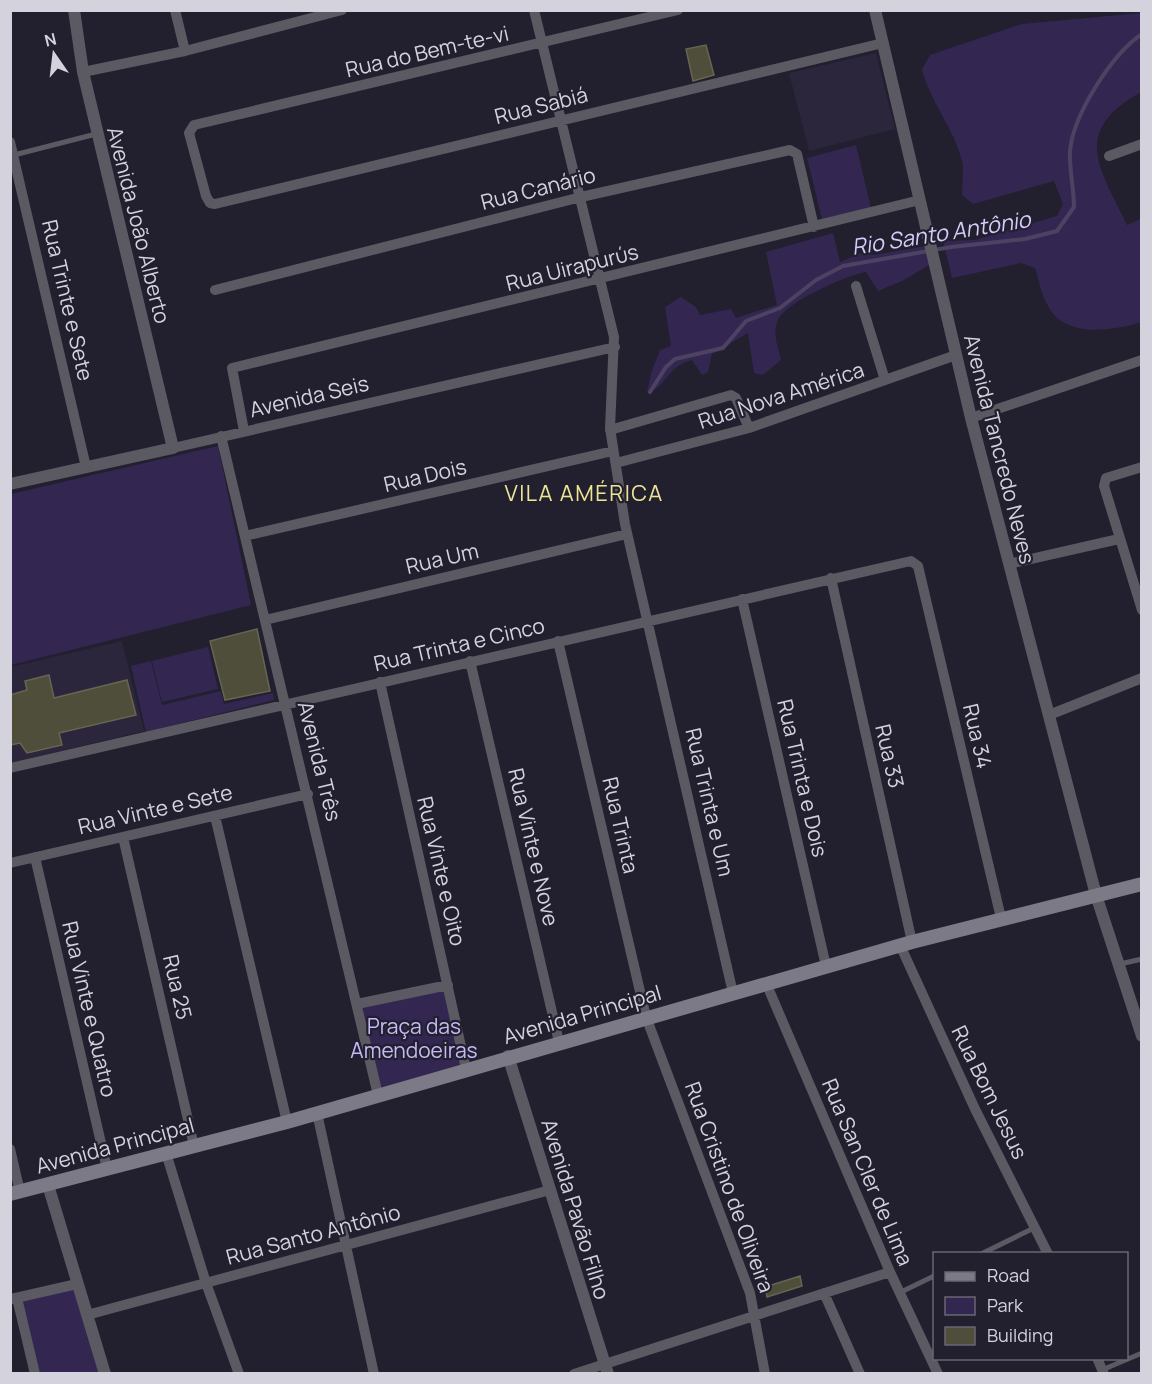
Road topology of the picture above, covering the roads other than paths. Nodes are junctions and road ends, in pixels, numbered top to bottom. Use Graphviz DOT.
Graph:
graph roads {
  1 [pos="74,10"];
  2 [pos="175,10"];
  3 [pos="342,10"];
  4 [pos="534,10"];
  5 [pos="678,10"];
  6 [pos="875,10"];
  7 [pos="883,43"];
  8 [pos="543,44"];
  9 [pos="185,51"];
  10 [pos="83,72"];
  11 [pos="561,120"];
  12 [pos="97,134"];
  13 [pos="10,142"];
  14 [pos="1142,144"];
  15 [pos="14,155"];
  16 [pos="1109,156"];
  17 [pos="581,197"];
  18 [pos="920,200"];
  19 [pos="210,203"];
  20 [pos="814,227"];
  21 [pos="602,280"];
  22 [pos="856,286"];
  23 [pos="215,290"];
  24 [pos="615,347"];
  25 [pos="956,355"];
  26 [pos="1142,360"];
  27 [pos="885,380"];
  28 [pos="971,418"];
  29 [pos="748,428"];
  30 [pos="610,430"];
  31 [pos="244,431"];
  32 [pos="221,436"];
  33 [pos="173,448"];
  34 [pos="613,452"];
  35 [pos="616,464"];
  36 [pos="1142,466"];
  37 [pos="86,467"];
  38 [pos="10,484"];
  39 [pos="627,534"];
  40 [pos="245,536"];
  41 [pos="1119,539"];
  42 [pos="917,563"];
  43 [pos="1009,564"];
  44 [pos="831,578"];
  45 [pos="742,599"];
  46 [pos="1142,610"];
  47 [pos="265,620"];
  48 [pos="646,621"];
  49 [pos="558,641"];
  50 [pos="470,662"];
  51 [pos="1142,678"];
  52 [pos="380,682"];
  53 [pos="286,704"];
  54 [pos="1049,714"];
  55 [pos="10,768"];
  56 [pos="308,794"];
  57 [pos="215,816"];
  58 [pos="123,837"];
  59 [pos="35,857"];
  60 [pos="10,863"];
  61 [pos="1142,884"];
  62 [pos="1096,895"];
  63 [pos="1001,918"];
  64 [pos="906,944"];
  65 [pos="1142,959"];
  66 [pos="1119,964"];
  67 [pos="826,966"];
  68 [pos="766,983"];
  69 [pos="448,985"];
  70 [pos="733,993"];
  71 [pos="357,1004"];
  72 [pos="646,1017"];
  73 [pos="1142,1036"];
  74 [pos="559,1042"];
  75 [pos="508,1056"];
  76 [pos="466,1068"];
  77 [pos="378,1095"];
  78 [pos="317,1113"];
  79 [pos="287,1122"];
  80 [pos="194,1146"];
  81 [pos="10,1149"];
  82 [pos="166,1154"];
  83 [pos="107,1169"];
  84 [pos="48,1185"];
  85 [pos="550,1190"];
  86 [pos="15,1193"];
  87 [pos="1035,1228"];
  88 [pos="346,1245"];
  89 [pos="985,1252"];
  90 [pos="1047,1252"];
  91 [pos="890,1272"];
  92 [pos="933,1276"];
  93 [pos="206,1283"];
  94 [pos="77,1284"];
  95 [pos="824,1293"];
  96 [pos="899,1293"];
  97 [pos="14,1298"];
  98 [pos="87,1315"];
  99 [pos="755,1317"];
  100 [pos="1142,1353"];
  101 [pos="1128,1360"];
  102 [pos="1128,1360"];
  103 [pos="607,1370"];
  104 [pos="1103,1372"];
  105 [pos="35,1374"];
  106 [pos="105,1374"];
  107 [pos="239,1374"];
  108 [pos="374,1374"];
  109 [pos="574,1374"];
  110 [pos="765,1374"];
  111 [pos="860,1374"];
  112 [pos="939,1374"];
  1 -- 10 [label="street, Avenida João Alberto"];
  2 -- 9 [label="street"];
  3 -- 9 [label="street"];
  4 -- 8 [label="street, Rua Trinta e Um"];
  5 -- 8 [label="street, Rua do Bem-te-vi"];
  6 -- 7 [label="street, Avenida Tancredo Neves"];
  7 -- 11 [label="street, Rua Sabiá"];
  7 -- 18 [label="street, Avenida Tancredo Neves"];
  8 -- 11 [label="street, Rua Trinta e Um"];
  8 -- 19 [label="street, Rua do Bem-te-vi"];
  9 -- 10 [label="street"];
  10 -- 12 [label="street, Avenida João Alberto"];
  11 -- 17 [label="street, Rua Trinta e Um"];
  11 -- 19 [label="street, Rua Sabiá"];
  12 -- 15 [label="lane"];
  12 -- 33 [label="street, Avenida João Alberto"];
  13 -- 15 [label="street, Rua Trinte e Sete"];
  14 -- 16 [label="street"];
  15 -- 37 [label="street, Rua Trinte e Sete"];
  17 -- 20 [label="street, Rua Canário"];
  17 -- 21 [label="street, Rua Trinta e Um"];
  17 -- 23 [label="street, Rua Canário"];
  18 -- 20 [label="street, Rua Uirapurύs"];
  18 -- 25 [label="street, Avenida Tancredo Neves"];
  20 -- 21 [label="street, Rua Uirapurύs"];
  21 -- 24 [label="street, Rua Trinta e Um"];
  21 -- 31 [label="street, Rua Uirapurύs"];
  22 -- 27 [label="street"];
  24 -- 30 [label="street, Rua Trinta e Um"];
  24 -- 31 [label="street, Avenida Seis"];
  25 -- 27 [label="street, Rua Nova América"];
  25 -- 28 [label="street, Avenida Tancredo Neves"];
  26 -- 28 [label="street"];
  27 -- 29 [label="street, Rua Nova América"];
  28 -- 43 [label="street, Avenida Tancredo Neves"];
  29 -- 30 [label="street"];
  29 -- 35 [label="street, Rua Nova América"];
  30 -- 34 [label="street, Rua Trinta e Um"];
  31 -- 32 [label="street, Avenida Seis"];
  32 -- 33 [label="street, Avenida Seis"];
  32 -- 40 [label="street, Avenida Três"];
  33 -- 37 [label="street, Avenida Seis"];
  34 -- 35 [label="street, Rua Trinta e Um"];
  34 -- 40 [label="street, Rua Dois"];
  35 -- 39 [label="street, Rua Trinta e Um"];
  36 -- 41 [label="street"];
  37 -- 38 [label="street, Avenida Seis"];
  39 -- 47 [label="street, Rua Um"];
  39 -- 48 [label="street, Rua Trinta e Um"];
  40 -- 47 [label="street, Avenida Três"];
  41 -- 43 [label="street"];
  41 -- 46 [label="street"];
  42 -- 44 [label="street, Rua Trinta e Cinco"];
  42 -- 63 [label="street, Rua 34"];
  43 -- 54 [label="street, Avenida Tancredo Neves"];
  44 -- 45 [label="street, Rua Trinta e Cinco"];
  44 -- 64 [label="street, Rua 33"];
  45 -- 48 [label="street, Rua Trinta e Cinco"];
  45 -- 67 [label="street, Rua Trinta e Dois"];
  47 -- 53 [label="street, Avenida Três"];
  48 -- 49 [label="street, Rua Trinta e Cinco"];
  48 -- 70 [label="street, Rua Trinta e Um"];
  49 -- 50 [label="street, Rua Trinta e Cinco"];
  49 -- 72 [label="street, Rua Trinta"];
  50 -- 52 [label="street, Rua Trinta e Cinco"];
  50 -- 74 [label="street, Rua Vinte e Nove"];
  51 -- 54 [label="street"];
  52 -- 53 [label="street, Rua Trinta e Cinco"];
  52 -- 69 [label="street, Rua Vinte e Oito"];
  53 -- 55 [label="street, Rua Trinta e Cinco"];
  53 -- 56 [label="street, Avenida Três"];
  54 -- 62 [label="street, Avenida Tancredo Neves"];
  56 -- 57 [label="street, Rua Vinte e Sete"];
  56 -- 71 [label="street, Avenida Três"];
  57 -- 58 [label="street, Rua Vinte e Sete"];
  57 -- 79 [label="street"];
  58 -- 59 [label="street, Rua Vinte e Sete"];
  58 -- 80 [label="street, Rua 25"];
  59 -- 60 [label="street, Rua Vinte e Sete"];
  59 -- 83 [label="street, Rua Vinte e Quatro"];
  61 -- 62 [label="main road, Avenida Principal"];
  62 -- 63 [label="main road, Avenida Principal"];
  62 -- 66 [label="street, Avenida Tancredo Neves"];
  63 -- 64 [label="main road, Avenida Principal"];
  64 -- 67 [label="main road, Avenida Principal"];
  64 -- 87 [label="street, Rua Bom Jesus"];
  65 -- 66 [label="lane"];
  66 -- 73 [label="street, Avenida Tancredo Neves"];
  67 -- 68 [label="main road, Avenida Principal"];
  68 -- 70 [label="main road, Avenida Principal"];
  68 -- 91 [label="street, Rua San Cler de Lima"];
  69 -- 71 [label="street"];
  69 -- 76 [label="street, Rua Vinte e Oito"];
  70 -- 72 [label="main road, Avenida Principal"];
  71 -- 77 [label="street, Avenida Três"];
  72 -- 74 [label="main road, Avenida Principal"];
  72 -- 99 [label="street, Rua Cristino de Oliveira"];
  74 -- 75 [label="main road, Avenida Principal"];
  75 -- 76 [label="main road, Avenida Principal"];
  75 -- 85 [label="street, Avenida Pavão Filho"];
  76 -- 77 [label="main road, Avenida Principal"];
  77 -- 78 [label="main road, Avenida Principal"];
  78 -- 79 [label="main road, Avenida Principal"];
  78 -- 88 [label="street"];
  79 -- 80 [label="main road, Avenida Principal"];
  80 -- 82 [label="main road, Avenida Principal"];
  81 -- 86 [label="street"];
  82 -- 83 [label="main road, Avenida Principal"];
  82 -- 93 [label="street"];
  83 -- 84 [label="main road, Avenida Principal"];
  84 -- 86 [label="main road, Avenida Principal"];
  84 -- 94 [label="street"];
  85 -- 88 [label="street, Rua Santo Antônio"];
  85 -- 103 [label="street, Avenida Pavão Filho"];
  87 -- 89 [label="lane"];
  87 -- 90 [label="street, Rua Bom Jesus"];
  88 -- 93 [label="street, Rua Santo Antônio"];
  88 -- 108 [label="street"];
  91 -- 95 [label="street"];
  91 -- 96 [label="street, Rua San Cler de Lima"];
  92 -- 96 [label="lane"];
  93 -- 98 [label="street, Rua Santo Antônio"];
  93 -- 107 [label="street"];
  94 -- 97 [label="street"];
  94 -- 98 [label="street"];
  95 -- 99 [label="street"];
  95 -- 111 [label="street"];
  96 -- 112 [label="street, Rua San Cler de Lima"];
  97 -- 105 [label="street"];
  98 -- 106 [label="street"];
  99 -- 103 [label="street"];
  99 -- 110 [label="street, Rua Cristino de Oliveira"];
  100 -- 102 [label="lane"];
  101 -- 104 [label="lane"];
  103 -- 109 [label="street"];
}
